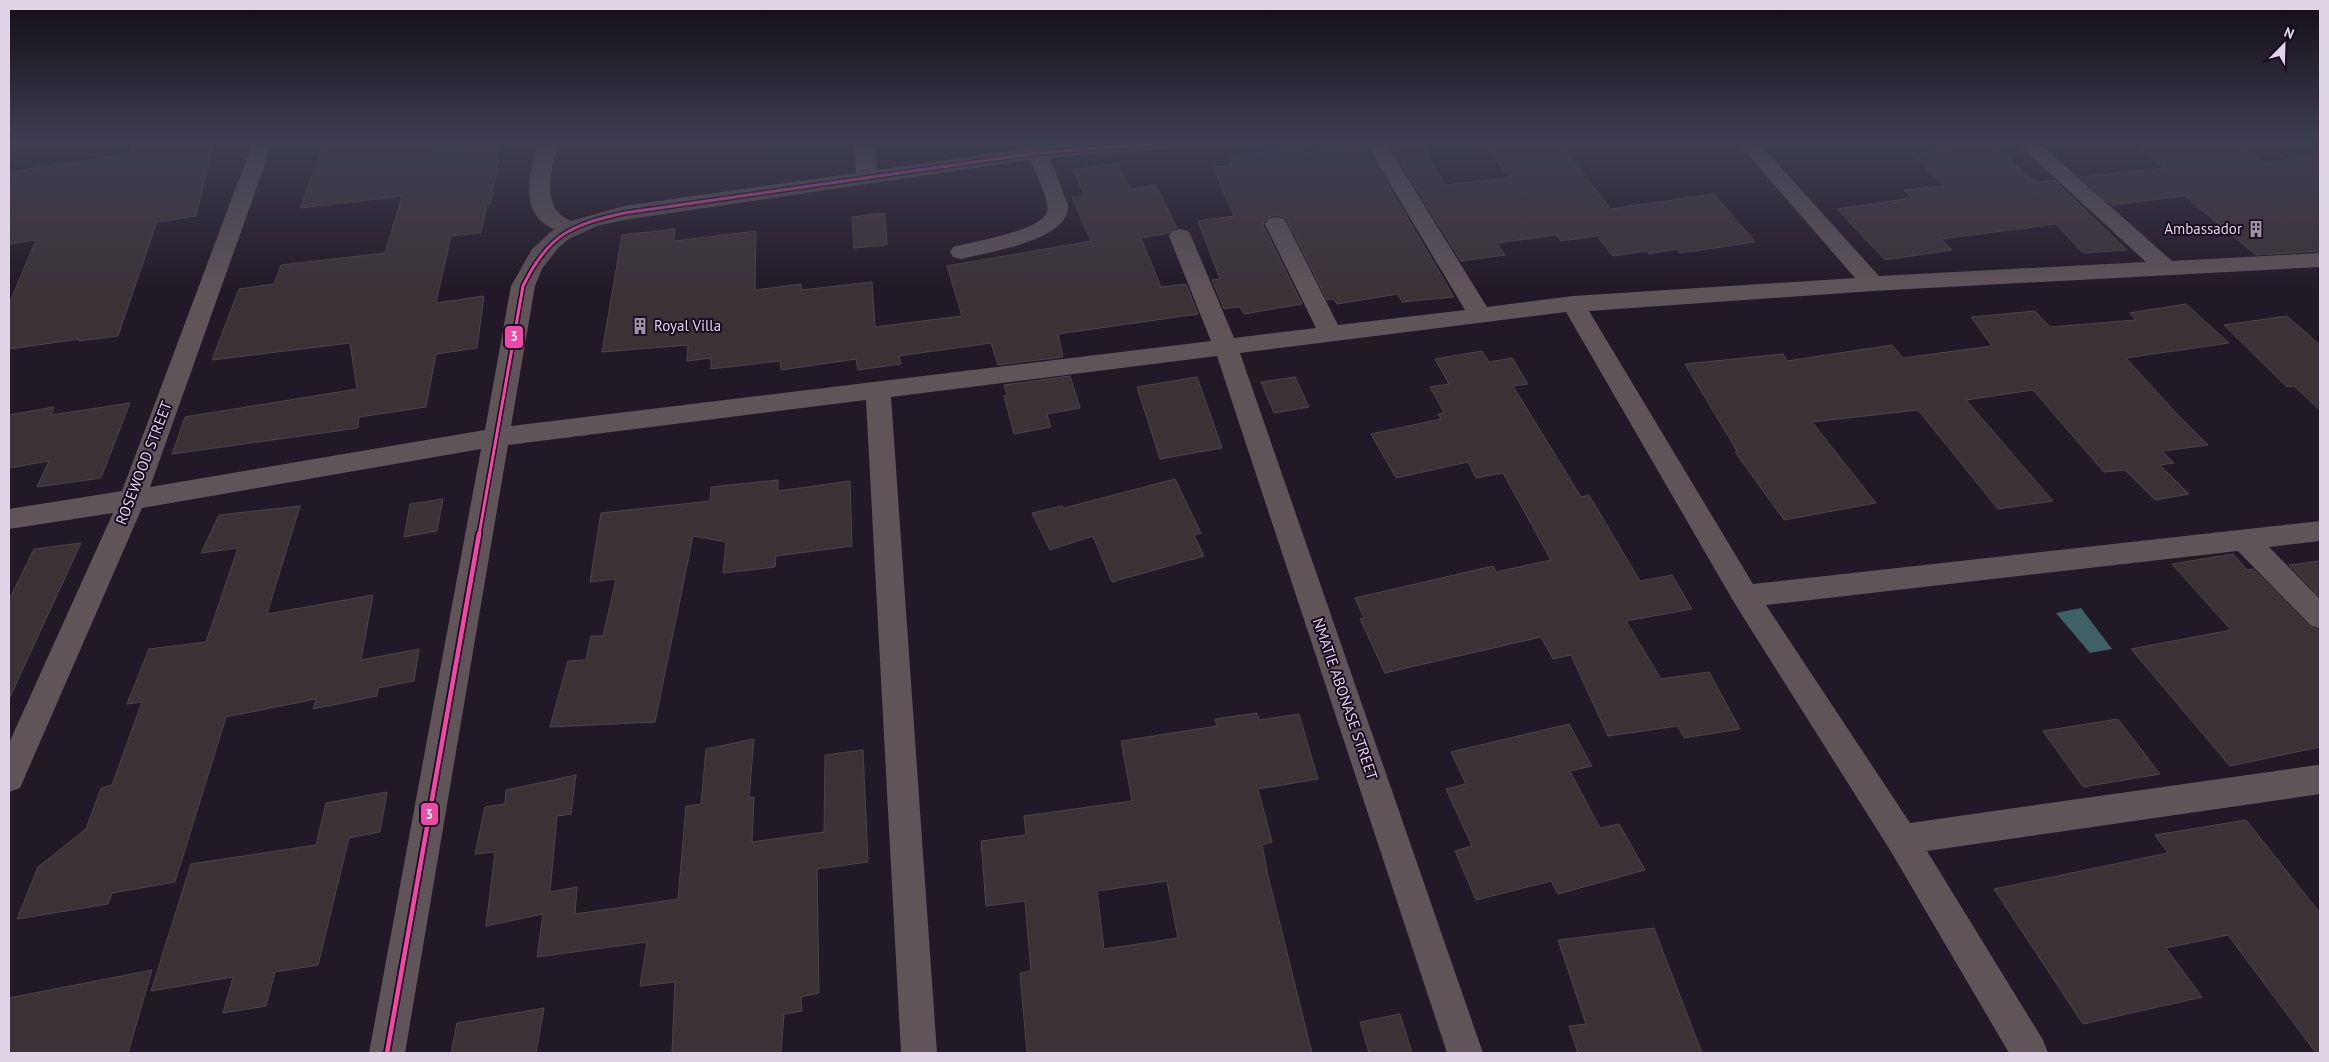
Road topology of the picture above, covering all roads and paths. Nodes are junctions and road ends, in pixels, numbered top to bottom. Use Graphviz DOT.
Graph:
graph roads {
  1 [pos="245,192"];
  2 [pos="540,192"];
  3 [pos="778,192"];
  4 [pos="1053,192"];
  5 [pos="1405,192"];
  6 [pos="1791,192"];
  7 [pos="2081,192"];
  8 [pos="1276,224"];
  9 [pos="572,228"];
  10 [pos="1180,236"];
  11 [pos="961,252"];
  12 [pos="2320,260"];
  13 [pos="2166,268"];
  14 [pos="1873,284"];
  15 [pos="1573,304"];
  16 [pos="1480,315"];
  17 [pos="1330,333"];
  18 [pos="1225,345"];
  19 [pos="878,390"];
  20 [pos="497,437"];
  21 [pos="132,500"];
  22 [pos="9,519"];
  23 [pos="2320,531"];
  24 [pos="2244,540"];
  25 [pos="1745,596"];
  26 [pos="2320,617"];
  27 [pos="9,778"];
  28 [pos="2320,780"];
  29 [pos="1902,839"];
  30 [pos="387,1053"];
  31 [pos="919,1053"];
  32 [pos="1465,1053"];
  33 [pos="2030,1053"];
  1 -- 21 [label="street, ROSEWOOD STREET"];
  2 -- 9 [label="street"];
  3 -- 9 [label="street"];
  4 -- 11 [label="street"];
  5 -- 16 [label="street"];
  6 -- 14 [label="street"];
  7 -- 13 [label="street"];
  8 -- 17 [label="street"];
  9 -- 20 [label="street"];
  10 -- 18 [label="street, NMATIE ABONASE STREET"];
  12 -- 13 [label="street"];
  13 -- 14 [label="street"];
  14 -- 15 [label="street"];
  15 -- 16 [label="street"];
  15 -- 25 [label="street"];
  16 -- 17 [label="street"];
  17 -- 18 [label="street"];
  18 -- 19 [label="street"];
  18 -- 32 [label="street, NMATIE ABONASE STREET"];
  19 -- 20 [label="street"];
  19 -- 31 [label="street"];
  20 -- 21 [label="street"];
  20 -- 30 [label="street"];
  21 -- 22 [label="street"];
  21 -- 27 [label="street, ROSEWOOD STREET"];
  23 -- 24 [label="street"];
  24 -- 25 [label="street"];
  24 -- 26 [label="street"];
  25 -- 29 [label="street"];
  28 -- 29 [label="street"];
  29 -- 33 [label="street"];
}
